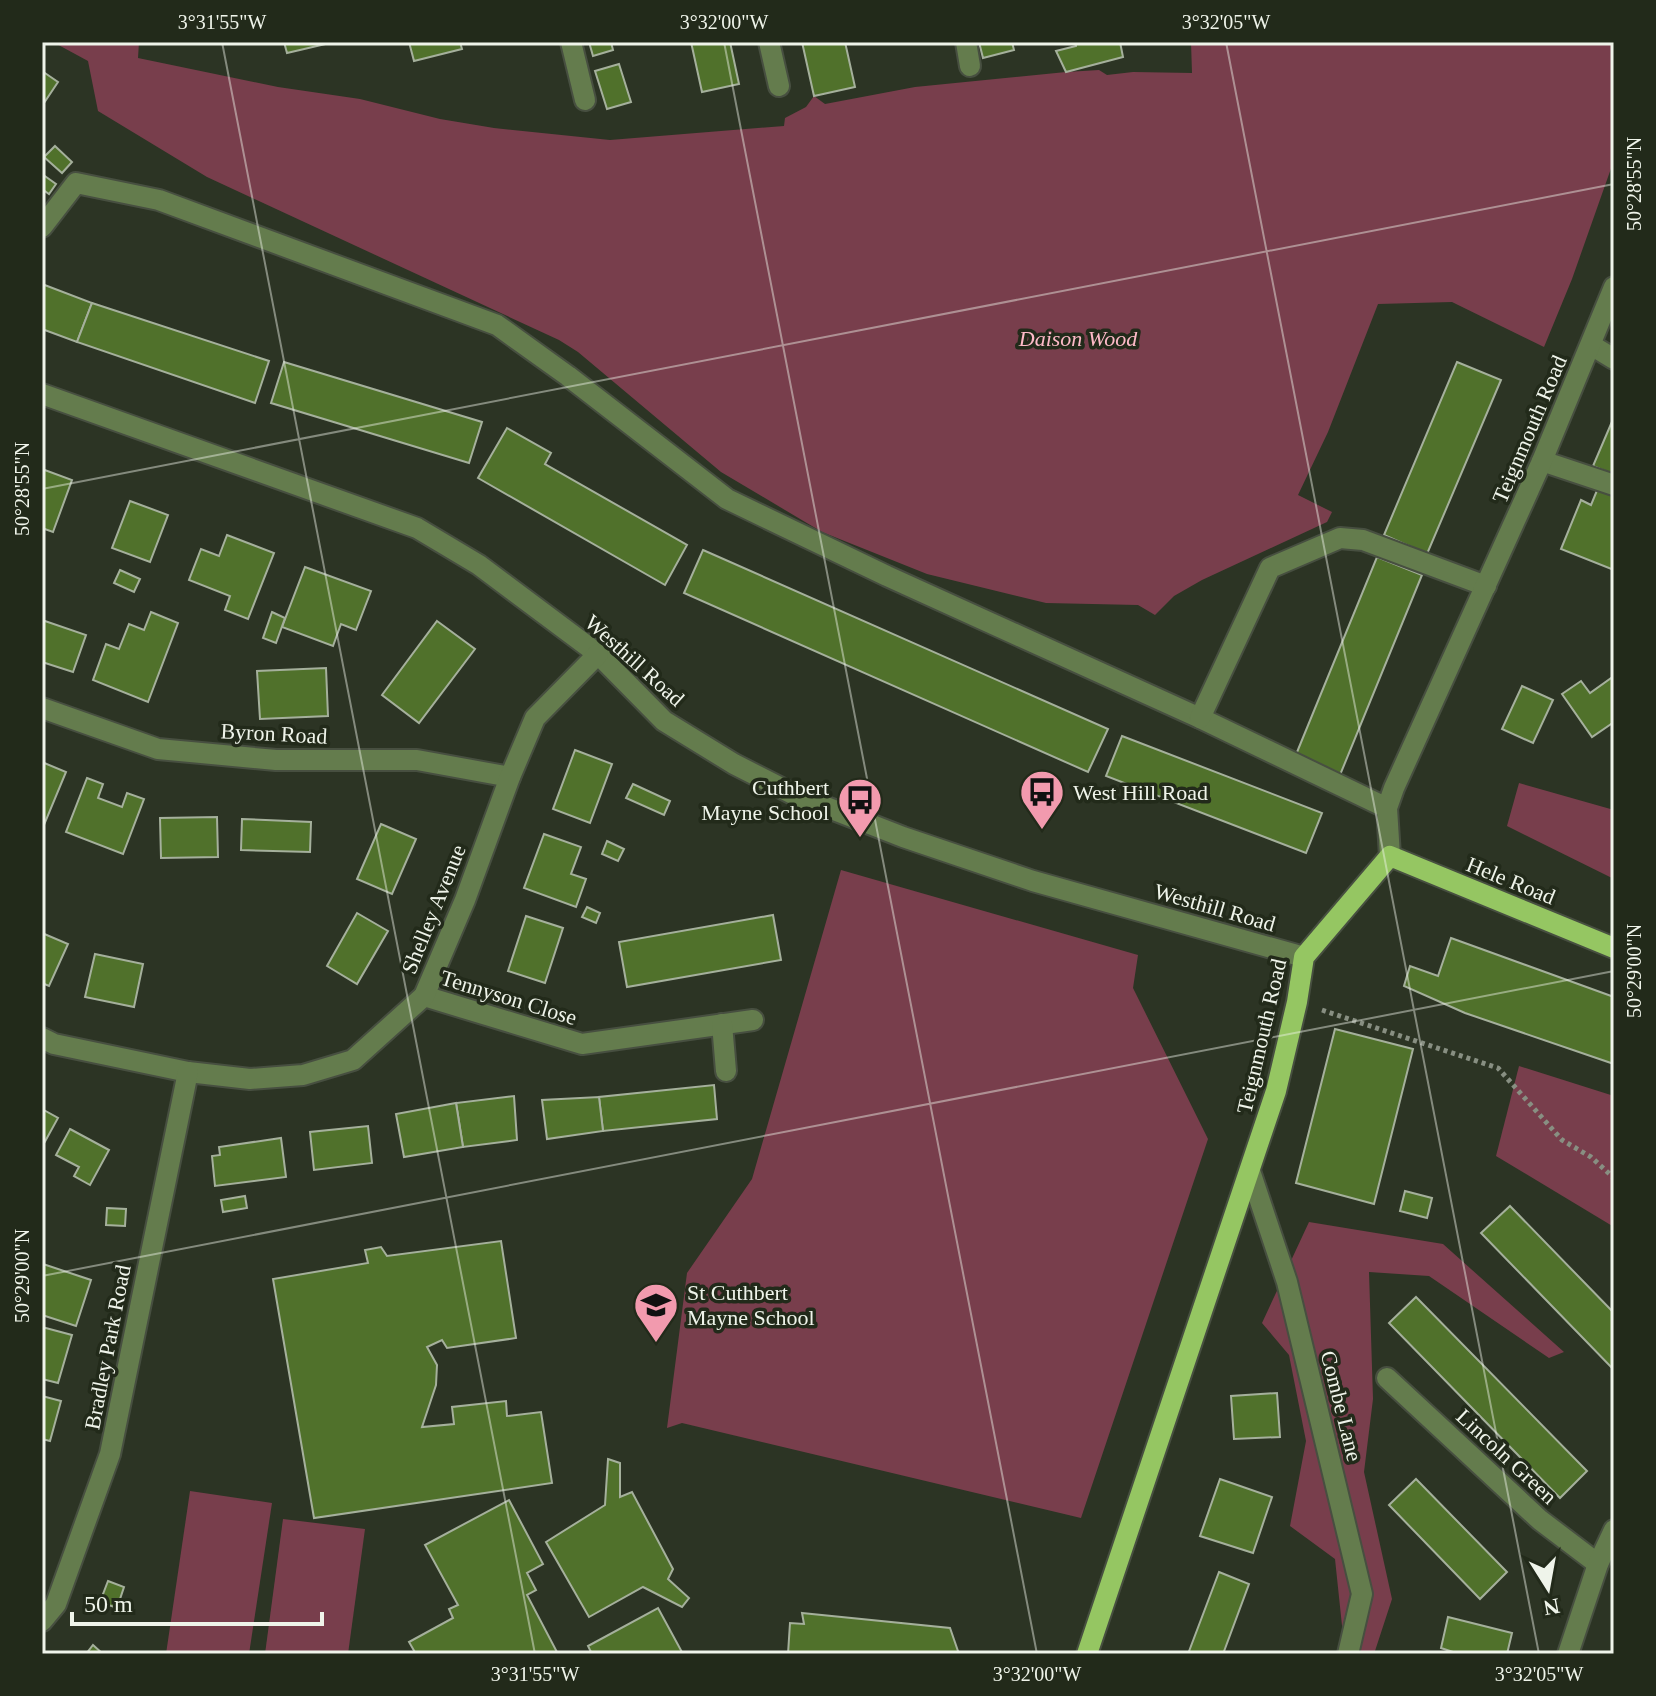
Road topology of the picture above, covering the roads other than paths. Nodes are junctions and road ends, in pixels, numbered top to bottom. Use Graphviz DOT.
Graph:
graph roads {
  1 [pos="571,42"];
  2 [pos="769,42"];
  3 [pos="966,42"];
  4 [pos="970,66"];
  5 [pos="779,86"];
  6 [pos="585,100"];
  7 [pos="42,227"];
  8 [pos="1614,287"];
  9 [pos="1591,345"];
  10 [pos="1614,359"];
  11 [pos="42,394"];
  12 [pos="1542,461"];
  13 [pos="1614,485"];
  14 [pos="1486,586"];
  15 [pos="598,654"];
  16 [pos="42,708"];
  17 [pos="1200,718"];
  18 [pos="510,777"];
  19 [pos="1387,808"];
  20 [pos="1390,856"];
  21 [pos="1614,948"];
  22 [pos="1304,957"];
  23 [pos="424,996"];
  24 [pos="753,1020"];
  25 [pos="722,1024"];
  26 [pos="42,1038"];
  27 [pos="726,1071"];
  28 [pos="188,1072"];
  29 [pos="1250,1171"];
  30 [pos="1387,1378"];
  31 [pos="1614,1530"];
  32 [pos="1598,1564"];
  33 [pos="42,1621"];
  34 [pos="1087,1654"];
  35 [pos="1348,1654"];
  36 [pos="1568,1654"];
  1 -- 6 [label="street"];
  2 -- 5 [label="street"];
  3 -- 4 [label="street"];
  7 -- 17 [label="street"];
  8 -- 9 [label="street, Teignmouth Road"];
  9 -- 10 [label="street"];
  9 -- 12 [label="street, Teignmouth Road"];
  11 -- 15 [label="street, Westhill Road"];
  12 -- 13 [label="street"];
  12 -- 14 [label="street, Teignmouth Road"];
  14 -- 17 [label="street"];
  14 -- 19 [label="street, Teignmouth Road"];
  15 -- 18 [label="street, Shelley Avenue"];
  15 -- 22 [label="street, Westhill Road"];
  16 -- 18 [label="street, Byron Road"];
  17 -- 19 [label="street"];
  18 -- 23 [label="street, Shelley Avenue"];
  19 -- 20 [label="street, Teignmouth Road"];
  20 -- 21 [label="main road, Hele Road"];
  20 -- 22 [label="main road, Teignmouth Road"];
  22 -- 29 [label="main road, Teignmouth Road"];
  23 -- 25 [label="street, Tennyson Close"];
  23 -- 28 [label="street, Shelley Avenue"];
  24 -- 25 [label="street, Tennyson Close"];
  25 -- 27 [label="street"];
  26 -- 28 [label="street, Shelley Avenue"];
  28 -- 33 [label="street, Bradley Park Road"];
  29 -- 34 [label="main road, Teignmouth Road"];
  29 -- 35 [label="street, Combe Lane"];
  30 -- 32 [label="street, Lincoln Green"];
  31 -- 32 [label="street"];
  32 -- 36 [label="street"];
}
